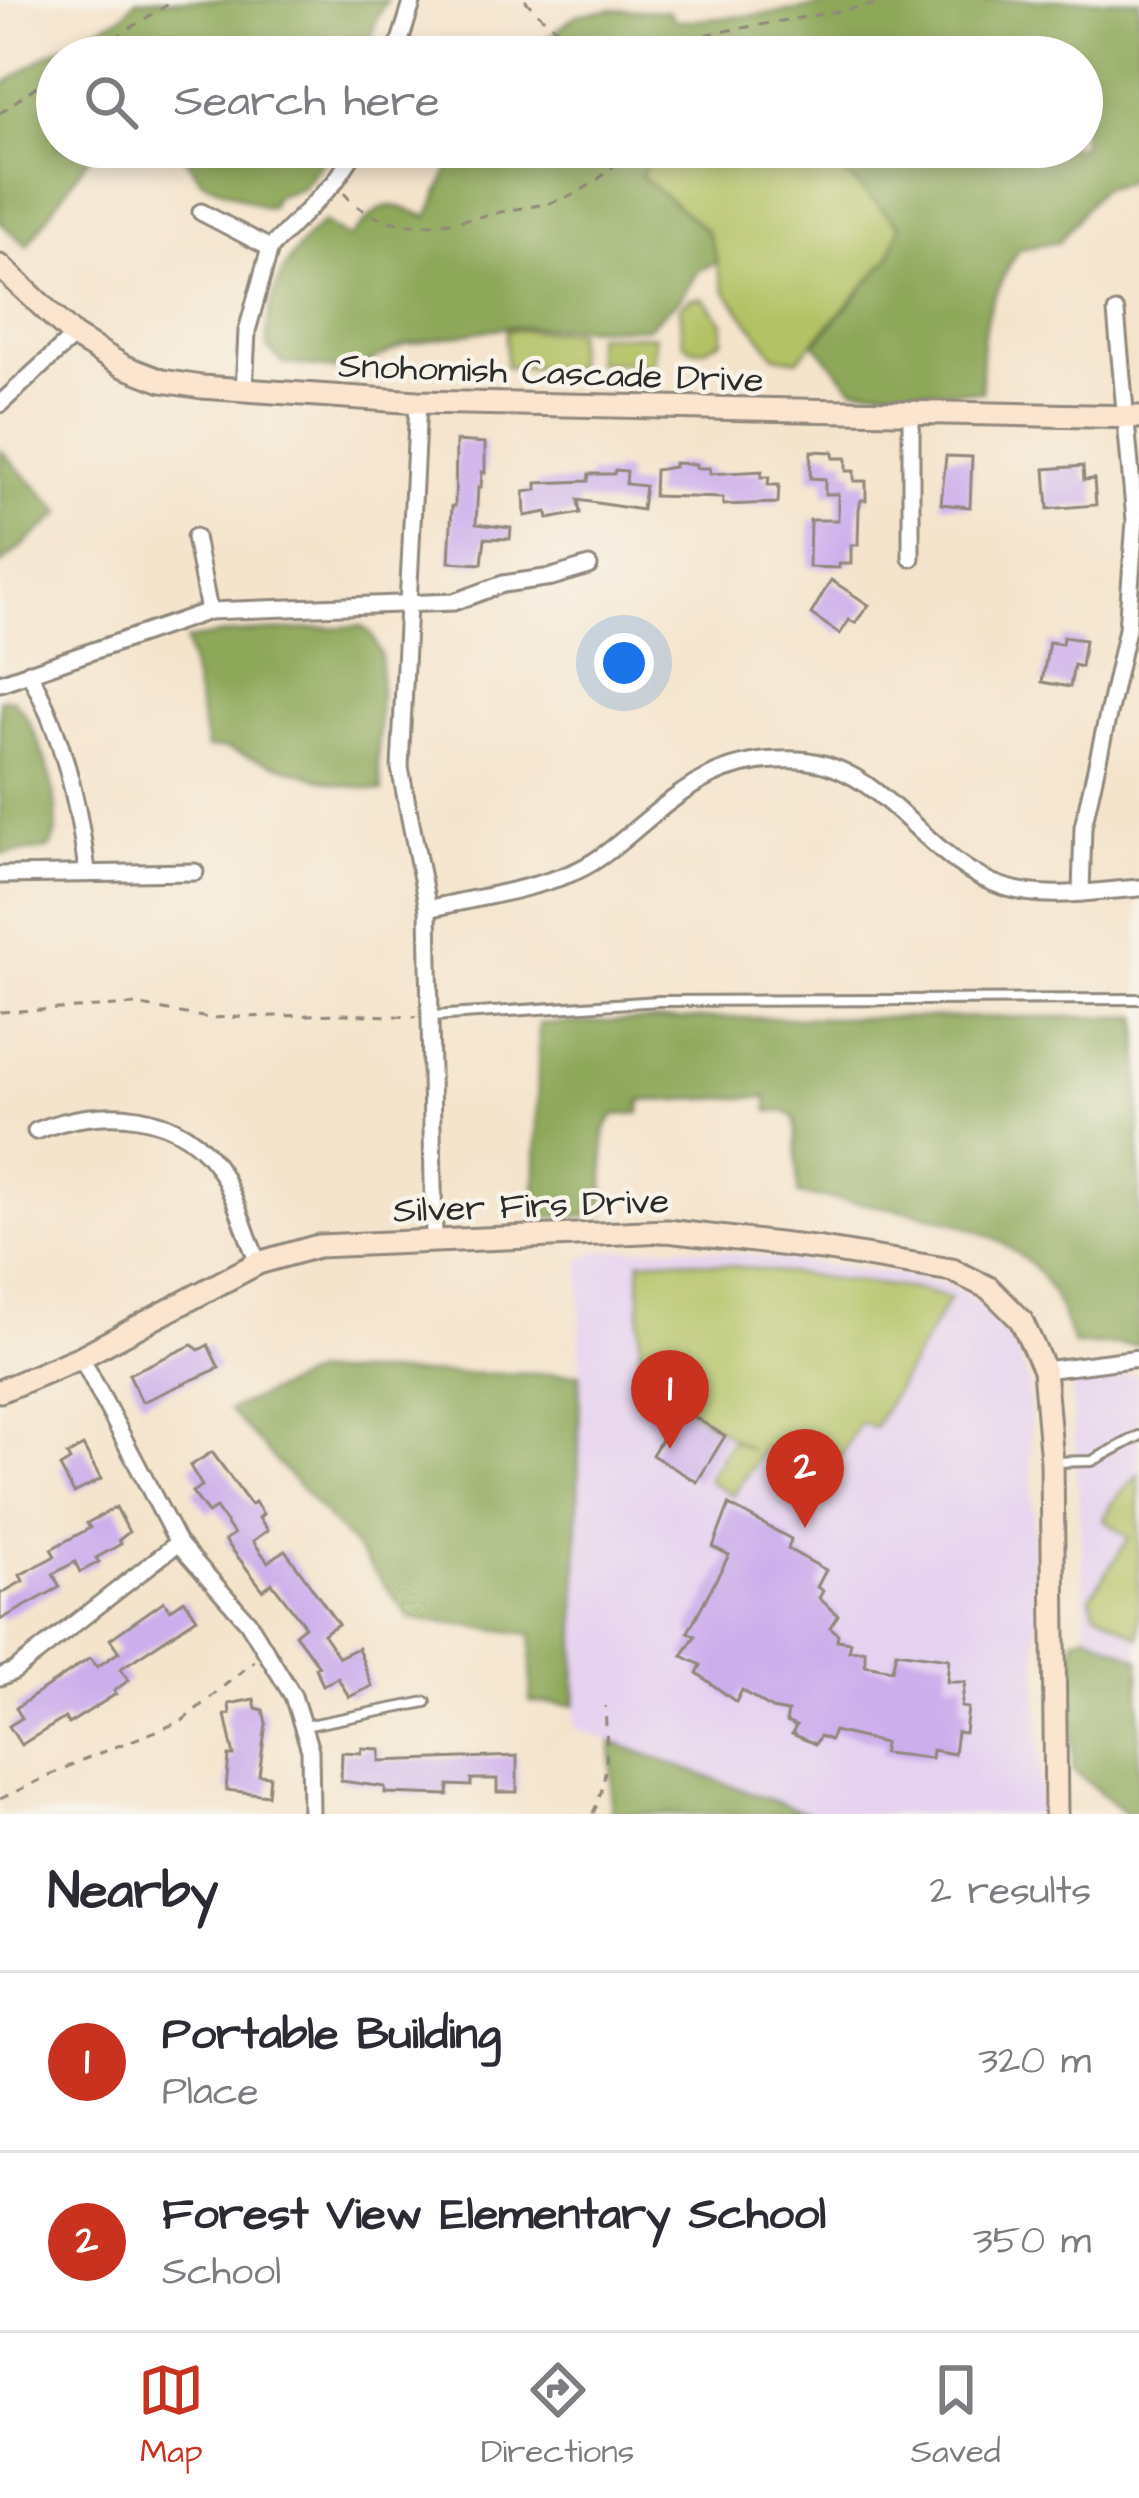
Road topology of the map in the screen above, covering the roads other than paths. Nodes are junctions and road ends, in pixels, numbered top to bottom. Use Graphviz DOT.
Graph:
graph roads {
  1 [pos="413,0"];
  2 [pos="402,36"];
  3 [pos="344,168"];
  4 [pos="201,212"];
  5 [pos="270,248"];
  6 [pos="0,266"];
  7 [pos="1116,312"];
  8 [pos="74,337"];
  9 [pos="244,392"];
  10 [pos="418,402"];
  11 [pos="0,404"];
  12 [pos="911,414"];
  13 [pos="1133,418"];
  14 [pos="195,537"];
  15 [pos="911,558"];
  16 [pos="590,566"];
  17 [pos="406,606"];
  18 [pos="208,611"];
  19 [pos="1133,630"];
  20 [pos="28,672"];
  21 [pos="0,683"];
  22 [pos="87,871"];
  23 [pos="195,872"];
  24 [pos="0,875"];
  25 [pos="1139,888"];
  26 [pos="1081,892"];
  27 [pos="428,909"];
  28 [pos="1139,999"];
  29 [pos="431,1016"];
  30 [pos="36,1131"];
  31 [pos="434,1239"];
  32 [pos="258,1262"];
  33 [pos="81,1358"];
  34 [pos="1139,1358"];
  35 [pos="1044,1370"];
  36 [pos="0,1391"];
  37 [pos="1139,1436"];
  38 [pos="1052,1462"];
  39 [pos="178,1543"];
  40 [pos="0,1677"];
  41 [pos="426,1702"];
  42 [pos="303,1726"];
  43 [pos="311,1814"];
  44 [pos="1056,1814"];
  1 -- 2 [label="street"];
  3 -- 5 [label="street"];
  4 -- 5 [label="street"];
  5 -- 9 [label="street"];
  6 -- 8 [label="street, Snohomish Cascade Drive"];
  7 -- 13 [label="street"];
  8 -- 9 [label="street, Snohomish Cascade Drive"];
  8 -- 11 [label="street"];
  9 -- 10 [label="street, Snohomish Cascade Drive"];
  10 -- 12 [label="street, Snohomish Cascade Drive"];
  10 -- 17 [label="street"];
  12 -- 13 [label="street, Snohomish Cascade Drive"];
  12 -- 15 [label="street"];
  13 -- 19 [label="street"];
  14 -- 18 [label="street"];
  16 -- 17 [label="street"];
  17 -- 18 [label="street"];
  17 -- 27 [label="street"];
  18 -- 20 [label="street"];
  19 -- 26 [label="street"];
  20 -- 21 [label="street"];
  20 -- 22 [label="street"];
  22 -- 23 [label="street"];
  22 -- 24 [label="street"];
  25 -- 26 [label="street"];
  26 -- 27 [label="street"];
  27 -- 29 [label="street"];
  28 -- 29 [label="lane"];
  29 -- 31 [label="street"];
  30 -- 32 [label="street"];
  31 -- 32 [label="street, Silver Firs Drive"];
  31 -- 35 [label="street, Silver Firs Drive"];
  32 -- 33 [label="street, Silver Firs Drive"];
  33 -- 36 [label="street, Silver Firs Drive"];
  33 -- 39 [label="street"];
  34 -- 35 [label="street"];
  35 -- 38 [label="street"];
  37 -- 38 [label="lane"];
  38 -- 44 [label="street"];
  39 -- 40 [label="street"];
  39 -- 42 [label="street"];
  41 -- 42 [label="lane"];
  42 -- 43 [label="street"];
}
